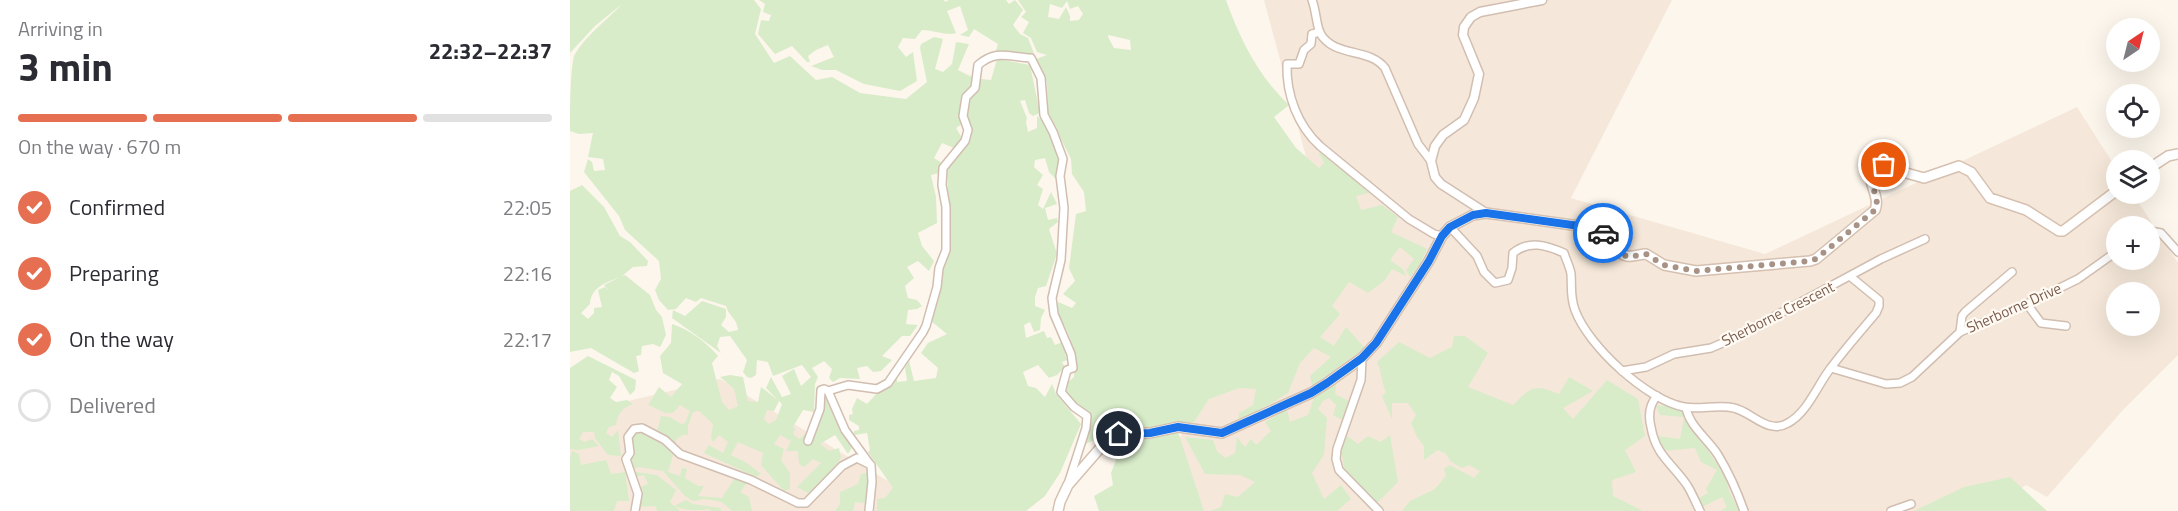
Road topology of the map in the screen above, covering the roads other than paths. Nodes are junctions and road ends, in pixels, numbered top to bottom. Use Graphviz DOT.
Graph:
graph roads {
  1 [pos="1312,0"];
  2 [pos="1542,0"];
  3 [pos="1320,32"];
  4 [pos="2178,154"];
  5 [pos="1431,161"];
  6 [pos="2160,161"];
  7 [pos="2106,199"];
  8 [pos="1486,213"];
  9 [pos="1450,227"];
  10 [pos="2160,233"];
  11 [pos="1442,236"];
  12 [pos="1925,239"];
  13 [pos="2178,252"];
  14 [pos="2106,259"];
  15 [pos="2012,272"];
  16 [pos="1851,277"];
  17 [pos="2027,304"];
  18 [pos="2066,326"];
  19 [pos="1960,332"];
  20 [pos="1362,358"];
  21 [pos="1831,368"];
  22 [pos="1622,371"];
  23 [pos="828,391"];
  24 [pos="1657,396"];
  25 [pos="1686,408"];
  26 [pos="808,441"];
  27 [pos="871,465"];
  28 [pos="1068,485"];
  29 [pos="1911,504"];
  30 [pos="634,511"];
  31 [pos="869,511"];
  32 [pos="1058,511"];
  33 [pos="1379,511"];
  34 [pos="1700,511"];
  35 [pos="1744,511"];
  36 [pos="1891,511"];
  1 -- 3 [label="street"];
  2 -- 5 [label="street"];
  3 -- 5 [label="street"];
  3 -- 11 [label="street"];
  4 -- 6 [label="main road"];
  5 -- 8 [label="street"];
  7 -- 8 [label="main road"];
  8 -- 9 [label="main road"];
  9 -- 11 [label="main road"];
  9 -- 22 [label="street"];
  10 -- 13 [label="street"];
  11 -- 20 [label="main road"];
  12 -- 16 [label="street"];
  14 -- 17 [label="street, Sherborne Drive"];
  15 -- 19 [label="street"];
  16 -- 21 [label="street, Sherborne Crescent"];
  16 -- 22 [label="street, Sherborne Crescent"];
  17 -- 18 [label="street"];
  17 -- 19 [label="street, Sherborne Drive"];
  19 -- 21 [label="street, Sherborne Drive"];
  20 -- 28 [label="main road"];
  20 -- 33 [label="street"];
  21 -- 25 [label="street"];
  22 -- 24 [label="street"];
  23 -- 26 [label="street"];
  23 -- 27 [label="street"];
  23 -- 28 [label="street"];
  24 -- 25 [label="street"];
  24 -- 34 [label="street"];
  25 -- 35 [label="street"];
  27 -- 30 [label="street"];
  27 -- 31 [label="street"];
  28 -- 32 [label="main road"];
  29 -- 36 [label="street"];
}
